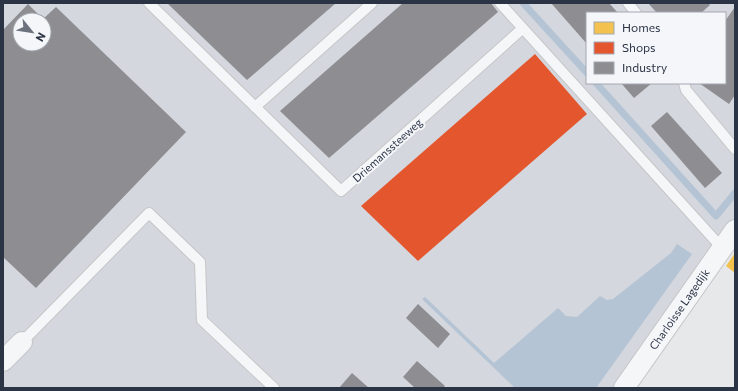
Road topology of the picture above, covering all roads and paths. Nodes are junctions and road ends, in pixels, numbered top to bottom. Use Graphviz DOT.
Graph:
graph roads {
  1 [pos="149,3"];
  2 [pos="372,3"];
  3 [pos="500,3"];
  4 [pos="628,3"];
  5 [pos="635,12"];
  6 [pos="522,29"];
  7 [pos="684,84"];
  8 [pos="255,107"];
  9 [pos="735,149"];
  10 [pos="735,230"];
  11 [pos="722,248"];
  12 [pos="22,342"];
  13 [pos="3,361"];
  14 [pos="274,388"];
  15 [pos="624,388"];
  1 -- 8 [label="lane, Driemanssteeweg"];
  2 -- 8 [label="lane"];
  3 -- 6 [label="lane"];
  4 -- 5 [label="lane"];
  6 -- 8 [label="lane, Driemanssteeweg"];
  6 -- 11 [label="lane"];
  7 -- 9 [label="lane"];
  10 -- 11 [label="street, Charloisse Lagedijk"];
  11 -- 15 [label="street, Charloisse Lagedijk"];
  12 -- 13 [label="street"];
  12 -- 14 [label="lane"];
}
